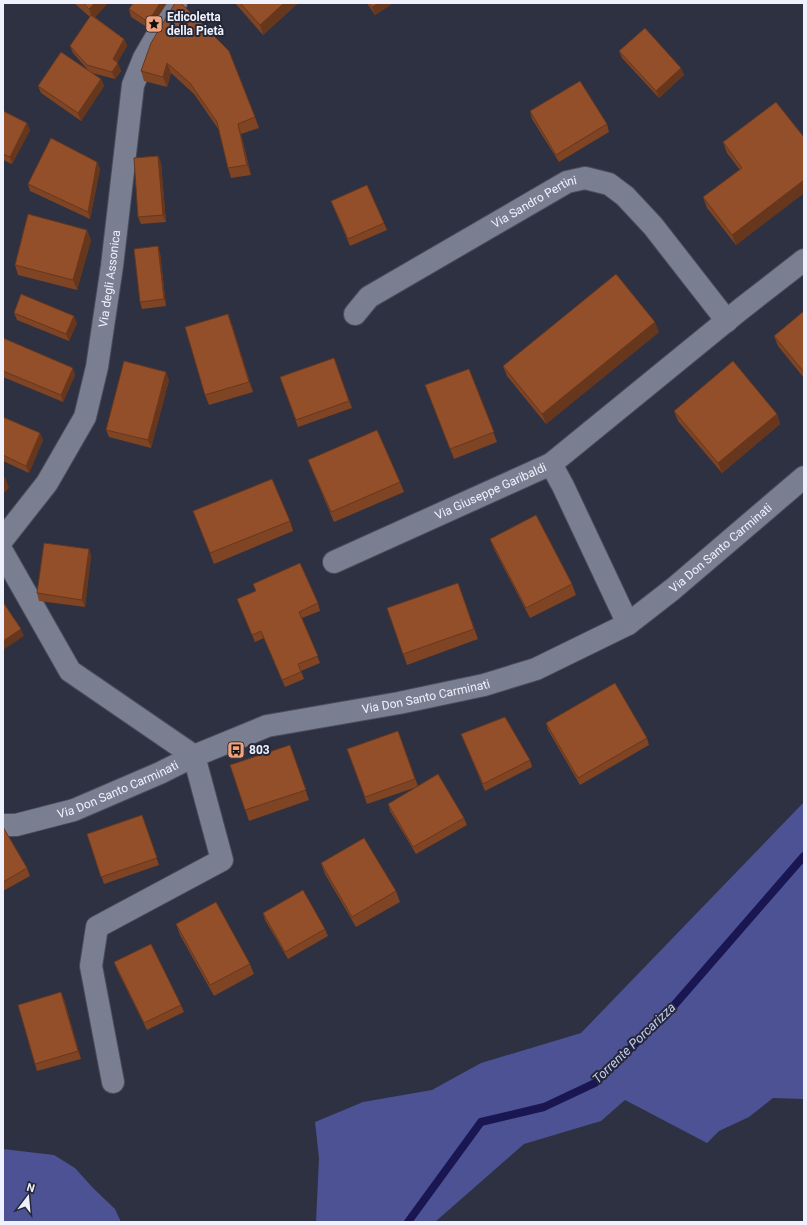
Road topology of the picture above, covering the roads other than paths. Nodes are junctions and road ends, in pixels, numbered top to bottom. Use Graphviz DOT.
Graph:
graph roads {
  1 [pos="176,3"];
  2 [pos="804,260"];
  3 [pos="355,314"];
  4 [pos="727,321"];
  5 [pos="551,464"];
  6 [pos="804,477"];
  7 [pos="3,540"];
  8 [pos="3,553"];
  9 [pos="334,562"];
  10 [pos="628,624"];
  11 [pos="194,756"];
  12 [pos="3,825"];
  13 [pos="113,1082"];
  1 -- 7 [label="street, Via degli Assonica"];
  2 -- 4 [label="street"];
  3 -- 4 [label="street, Via Sandro Pertini"];
  4 -- 5 [label="street"];
  5 -- 9 [label="street, Via Giuseppe Garibaldi"];
  5 -- 10 [label="street, Via Giuseppe Garibaldi"];
  6 -- 10 [label="street, Via Don Santo Carminati"];
  8 -- 11 [label="street"];
  10 -- 11 [label="street, Via Don Santo Carminati"];
  11 -- 12 [label="street, Via Don Santo Carminati"];
  11 -- 13 [label="street"];
}
